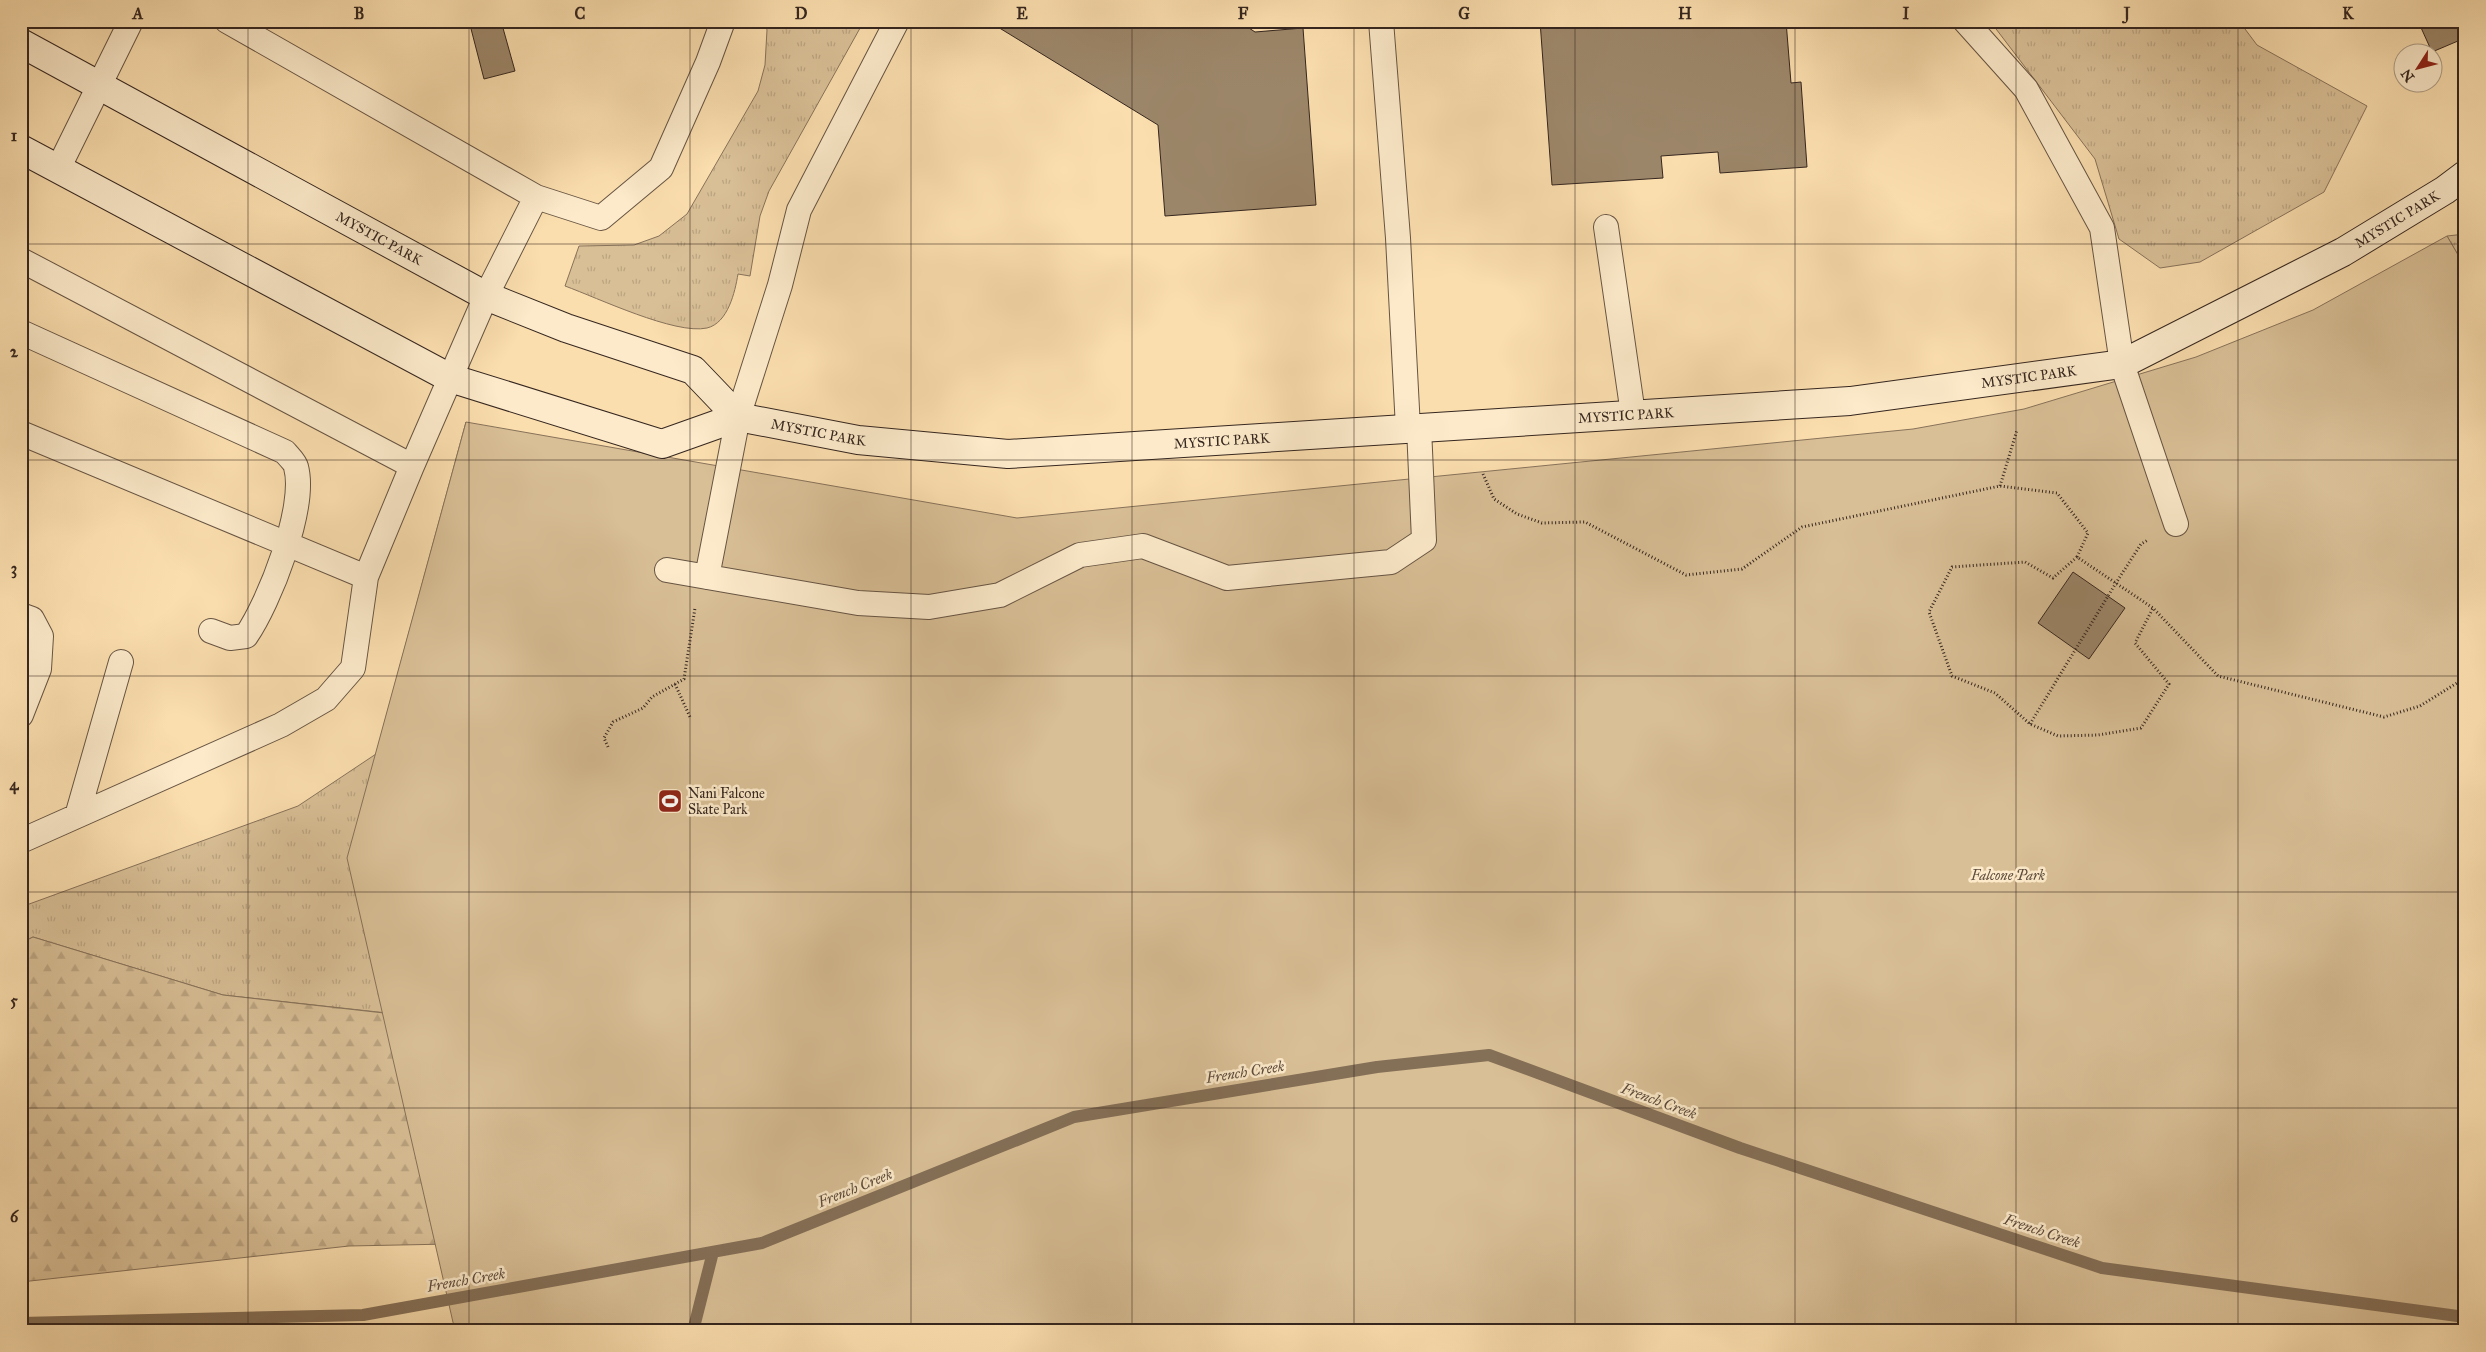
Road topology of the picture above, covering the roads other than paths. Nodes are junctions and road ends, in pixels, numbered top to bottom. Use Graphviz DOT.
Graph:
graph roads {
  1 [pos="131,21"];
  2 [pos="227,21"];
  3 [pos="724,21"];
  4 [pos="897,21"];
  5 [pos="1381,21"];
  6 [pos="1965,21"];
  7 [pos="21,43"];
  8 [pos="98,86"];
  9 [pos="21,148"];
  10 [pos="58,169"];
  11 [pos="2465,174"];
  12 [pos="536,197"];
  13 [pos="1606,227"];
  14 [pos="21,260"];
  15 [pos="486,296"];
  16 [pos="21,332"];
  17 [pos="2122,364"];
  18 [pos="450,378"];
  19 [pos="1633,414"];
  20 [pos="738,416"];
  21 [pos="1413,428"];
  22 [pos="21,433"];
  23 [pos="412,466"];
  24 [pos="2176,524"];
  25 [pos="288,545"];
  26 [pos="667,570"];
  27 [pos="704,576"];
  28 [pos="366,577"];
  29 [pos="21,615"];
  30 [pos="212,631"];
  31 [pos="122,662"];
  32 [pos="21,714"];
  33 [pos="77,816"];
  34 [pos="21,841"];
  1 -- 8 [label="lane"];
  2 -- 12 [label="lane"];
  3 -- 12 [label="lane"];
  4 -- 20 [label="lane"];
  5 -- 21 [label="lane"];
  6 -- 17 [label="lane"];
  7 -- 8 [label="street, MYSTIC PARK"];
  8 -- 10 [label="lane"];
  8 -- 15 [label="street, MYSTIC PARK"];
  9 -- 10 [label="street"];
  10 -- 18 [label="street"];
  11 -- 17 [label="street, MYSTIC PARK"];
  12 -- 15 [label="lane"];
  13 -- 19 [label="lane"];
  14 -- 23 [label="lane"];
  15 -- 18 [label="lane"];
  15 -- 20 [label="street, MYSTIC PARK"];
  16 -- 25 [label="lane"];
  17 -- 19 [label="street, MYSTIC PARK"];
  17 -- 24 [label="lane"];
  18 -- 20 [label="street"];
  18 -- 23 [label="lane"];
  19 -- 21 [label="street, MYSTIC PARK"];
  20 -- 21 [label="street, MYSTIC PARK"];
  20 -- 27 [label="lane"];
  21 -- 27 [label="lane"];
  22 -- 25 [label="lane"];
  23 -- 28 [label="lane"];
  25 -- 28 [label="lane"];
  25 -- 30 [label="lane"];
  26 -- 27 [label="lane"];
  28 -- 33 [label="lane"];
  29 -- 32 [label="lane"];
  31 -- 33 [label="lane"];
  33 -- 34 [label="lane"];
}
